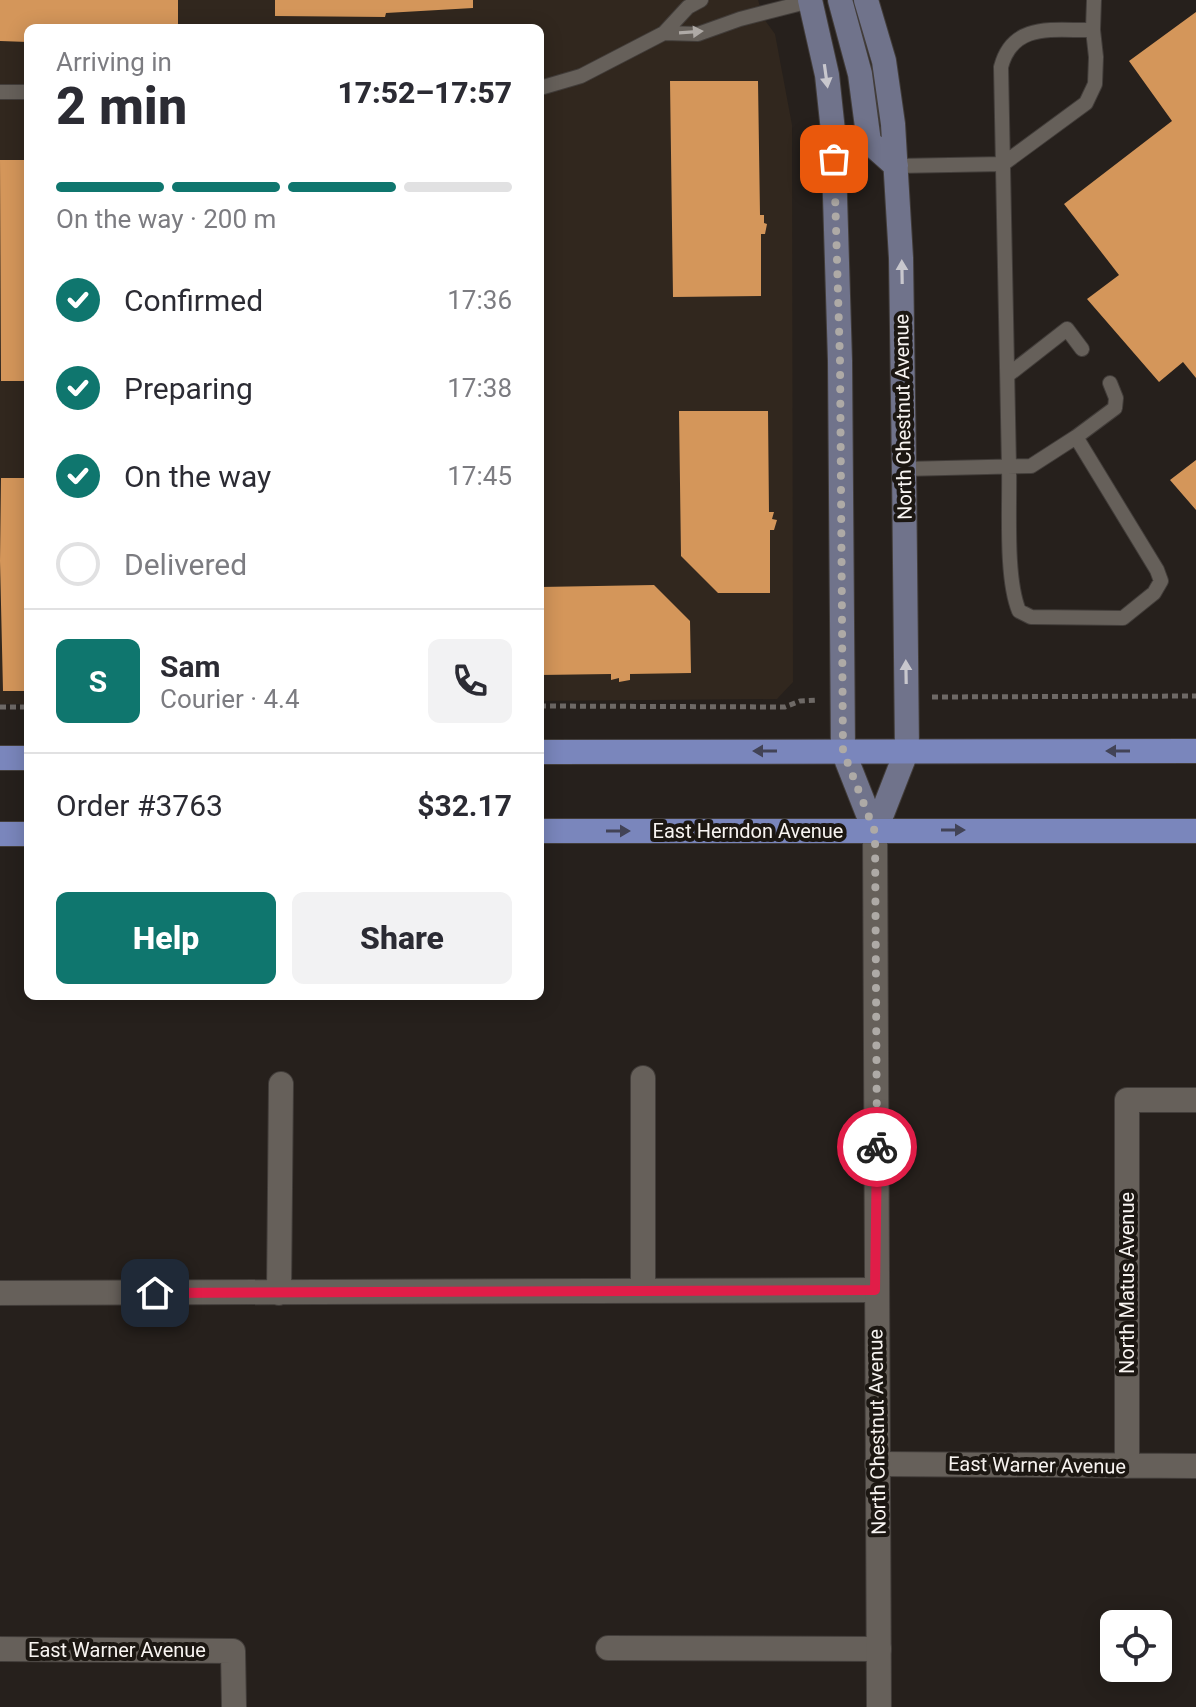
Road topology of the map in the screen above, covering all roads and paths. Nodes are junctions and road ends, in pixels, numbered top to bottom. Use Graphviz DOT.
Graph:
graph roads {
  1 [pos="701,0"];
  2 [pos="810,0"];
  3 [pos="840,0"];
  4 [pos="866,0"];
  5 [pos="1094,0"];
  6 [pos="1093,30"];
  7 [pos="664,33"];
  8 [pos="544,87"];
  9 [pos="0,92"];
  10 [pos="24,92"];
  11 [pos="1003,164"];
  12 [pos="896,166"];
  13 [pos="1082,349"];
  14 [pos="1008,375"];
  15 [pos="1110,383"];
  16 [pos="1076,437"];
  17 [pos="1009,467"];
  18 [pos="904,469"];
  19 [pos="1196,696"];
  20 [pos="906,698"];
  21 [pos="843,699"];
  22 [pos="544,706"];
  23 [pos="0,707"];
  24 [pos="24,707"];
  25 [pos="907,750"];
  26 [pos="843,751"];
  27 [pos="1196,751"];
  28 [pos="544,752"];
  29 [pos="0,758"];
  30 [pos="24,758"];
  31 [pos="544,831"];
  32 [pos="1196,831"];
  33 [pos="875,832"];
  34 [pos="0,834"];
  35 [pos="24,834"];
  36 [pos="643,1078"];
  37 [pos="281,1084"];
  38 [pos="1196,1100"];
  39 [pos="643,1290"];
  40 [pos="875,1290"];
  41 [pos="0,1293"];
  42 [pos="279,1293"];
  43 [pos="877,1464"];
  44 [pos="1127,1466"];
  45 [pos="1196,1466"];
  46 [pos="608,1648"];
  47 [pos="0,1649"];
  48 [pos="879,1649"];
  49 [pos="234,1707"];
  50 [pos="879,1707"];
  1 -- 7 [label="lane"];
  7 -- 2 [label="lane, one-way"];
  2 -- 21 [label="main road, North Chestnut Avenue, one-way"];
  3 -- 12 [label="main road"];
  4 -- 12 [label="main road, North Chestnut Avenue"];
  5 -- 6 [label="lane"];
  6 -- 11 [label="lane"];
  6 -- 11 [label="lane"];
  7 -- 8 [label="lane"];
  9 -- 10 [label="lane"];
  11 -- 12 [label="lane"];
  11 -- 14 [label="lane"];
  18 -- 12 [label="main road, North Chestnut Avenue, one-way"];
  13 -- 14 [label="lane"];
  14 -- 17 [label="lane"];
  15 -- 16 [label="lane"];
  16 -- 17 [label="lane"];
  16 -- 17 [label="lane"];
  17 -- 18 [label="lane"];
  20 -- 18 [label="main road, North Chestnut Avenue, one-way"];
  19 -- 20 [label="path"];
  20 -- 25 [label="main road, North Chestnut Avenue"];
  21 -- 22 [label="path"];
  21 -- 26 [label="main road, North Chestnut Avenue"];
  23 -- 24 [label="path"];
  25 -- 26 [label="main road"];
  27 -- 25 [label="main road, one-way"];
  25 -- 33 [label="main road, North Chestnut Avenue"];
  26 -- 28 [label="main road, one-way"];
  26 -- 33 [label="main road, North Chestnut Avenue"];
  29 -- 30 [label="main road"];
  31 -- 33 [label="main road, East Herndon Avenue, one-way"];
  33 -- 32 [label="main road, East Herndon Avenue, one-way"];
  33 -- 40 [label="street, North Chestnut Avenue"];
  34 -- 35 [label="main road"];
  36 -- 39 [label="street"];
  37 -- 42 [label="street"];
  38 -- 44 [label="street, North Matus Avenue"];
  39 -- 40 [label="street"];
  39 -- 42 [label="street"];
  40 -- 43 [label="street, North Chestnut Avenue"];
  41 -- 42 [label="street"];
  43 -- 44 [label="street, East Warner Avenue"];
  43 -- 48 [label="street, North Chestnut Avenue"];
  44 -- 45 [label="street, East Warner Avenue"];
  46 -- 48 [label="street"];
  47 -- 49 [label="street, East Warner Avenue"];
  48 -- 50 [label="street, North Chestnut Avenue"];
}
